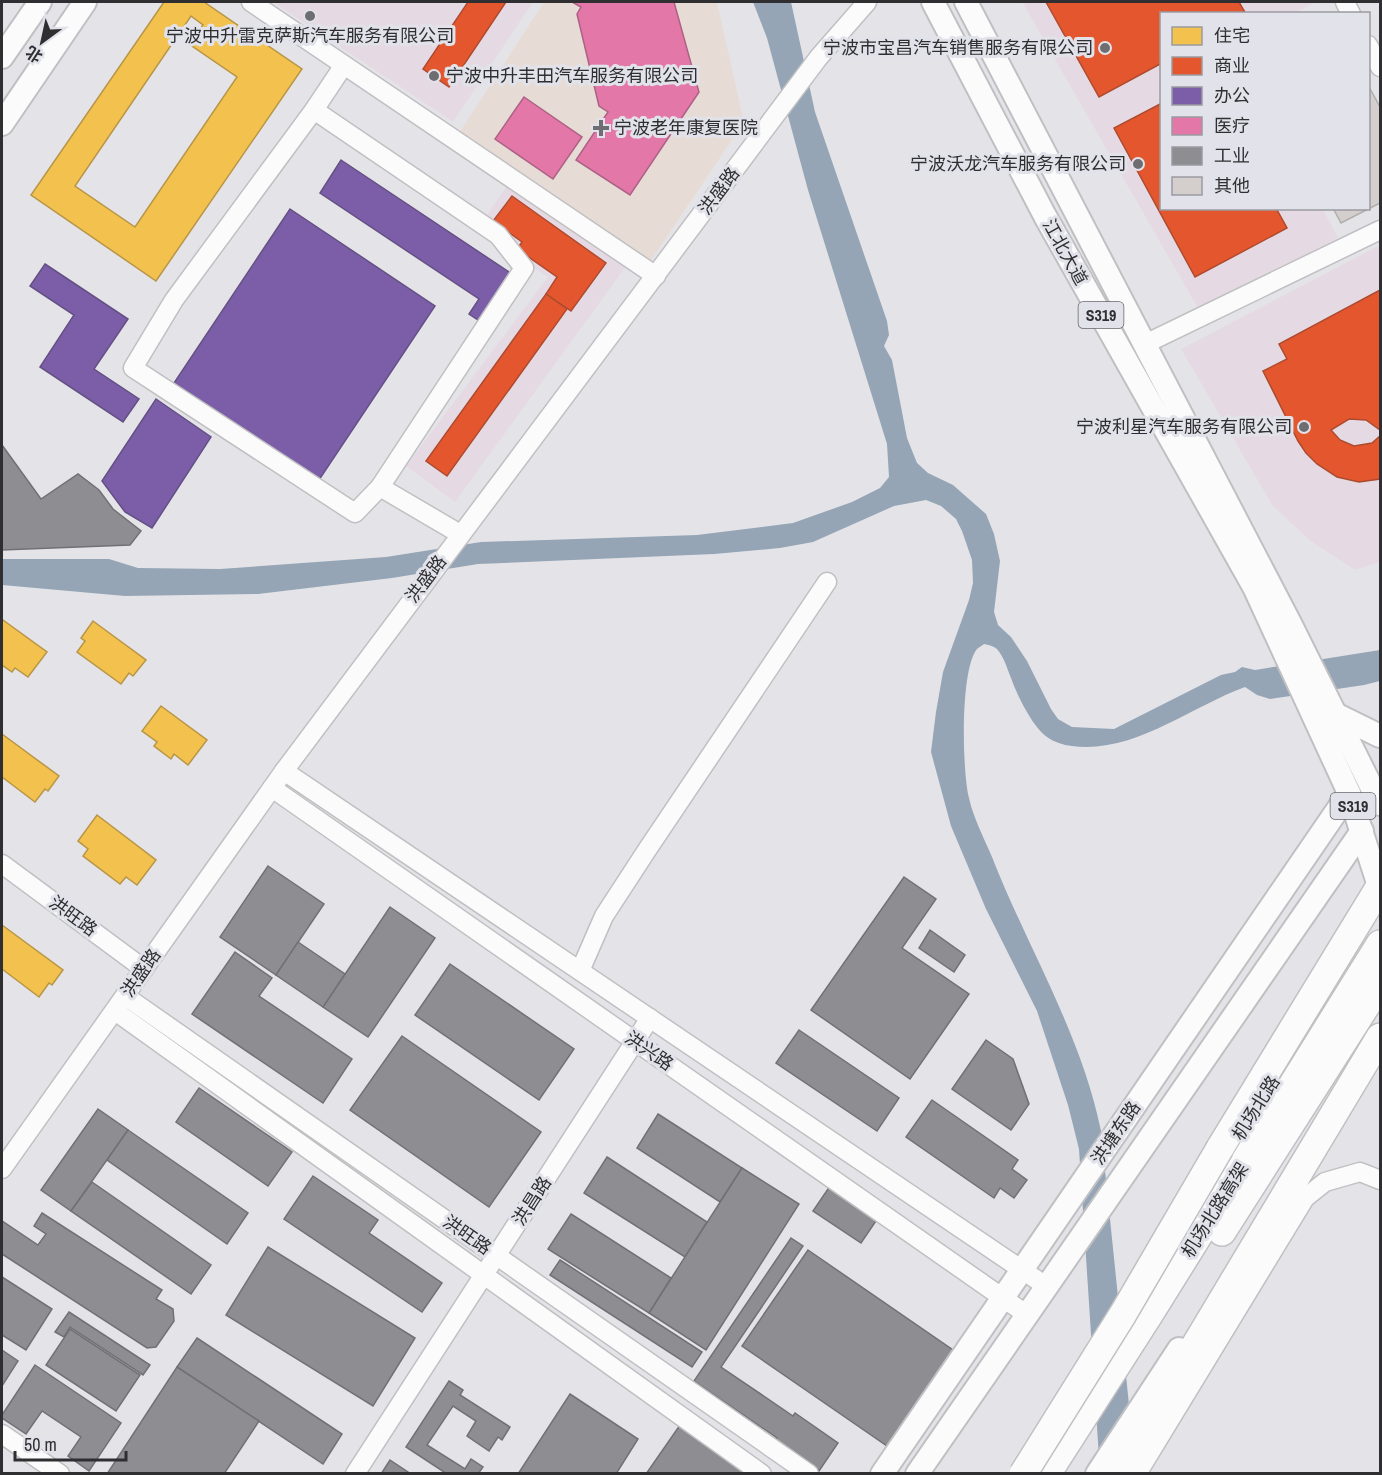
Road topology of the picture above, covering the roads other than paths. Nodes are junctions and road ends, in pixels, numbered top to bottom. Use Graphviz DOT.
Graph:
graph roads {
  1 [pos="40,2"];
  2 [pos="85,2"];
  3 [pos="251,2"];
  4 [pos="867,2"];
  5 [pos="933,2"];
  6 [pos="966,2"];
  7 [pos="1370,49"];
  8 [pos="2,57"];
  9 [pos="344,64"];
  10 [pos="1380,67"];
  11 [pos="314,110"];
  12 [pos="2,124"];
  13 [pos="1380,230"];
  14 [pos="656,276"];
  15 [pos="1145,344"];
  16 [pos="380,488"];
  17 [pos="455,540"];
  18 [pos="827,582"];
  19 [pos="1281,625"];
  20 [pos="1330,718"];
  21 [pos="1380,736"];
  22 [pos="284,771"];
  23 [pos="272,788"];
  24 [pos="1349,793"];
  25 [pos="1380,804"];
  26 [pos="1362,831"];
  27 [pos="2,864"];
  28 [pos="1380,887"];
  29 [pos="1380,944"];
  30 [pos="144,969"];
  31 [pos="580,971"];
  32 [pos="1380,984"];
  33 [pos="120,1003"];
  34 [pos="650,1018"];
  35 [pos="1380,1036"];
  36 [pos="635,1042"];
  37 [pos="2,1169"];
  38 [pos="1380,1180"];
  39 [pos="496,1255"];
  40 [pos="1022,1270"];
  41 [pos="484,1275"];
  42 [pos="1046,1286"];
  43 [pos="1003,1298"];
  44 [pos="1026,1314"];
  45 [pos="2,1434"];
  46 [pos="60,1473"];
  47 [pos="355,1473"];
  48 [pos="762,1473"];
  49 [pos="809,1473"];
  50 [pos="882,1473"];
  51 [pos="917,1473"];
  52 [pos="1022,1473"];
  53 [pos="1047,1473"];
  54 [pos="1062,1473"];
  55 [pos="1097,1473"];
  56 [pos="1118,1473"];
  57 [pos="1137,1473"];
  1 -- 8 [label="main road"];
  2 -- 12 [label="main road"];
  3 -- 9 [label="street"];
  4 -- 14 [label="street, 洪盛路"];
  5 -- 19 [label="main road, 江北大道 / S319"];
  6 -- 15 [label="main road, 江北大道 / S319"];
  7 -- 10 [label="street"];
  9 -- 11 [label="street"];
  9 -- 14 [label="street"];
  11 -- 16 [label="street"];
  11 -- 16 [label="street"];
  13 -- 15 [label="street"];
  14 -- 17 [label="street, 洪盛路"];
  15 -- 19 [label="main road, 江北大道 / S319"];
  16 -- 17 [label="street"];
  17 -- 22 [label="street, 洪盛路"];
  18 -- 31 [label="street"];
  19 -- 20 [label="main road"];
  20 -- 21 [label="main road"];
  20 -- 24 [label="main road, S319"];
  20 -- 25 [label="main road, S319"];
  22 -- 23 [label="street, 洪盛路"];
  22 -- 31 [label="street, 洪兴路"];
  23 -- 30 [label="street, 洪盛路"];
  23 -- 36 [label="street, 洪兴路"];
  24 -- 26 [label="main road, S319"];
  24 -- 40 [label="main road, 洪塘东路"];
  26 -- 28 [label="main road, S319"];
  26 -- 42 [label="main road, 洪塘东路"];
  27 -- 30 [label="street, 洪旺路"];
  28 -- 52 [label="highway, bridge"];
  28 -- 52 [label="main road, 机场北路, bridge"];
  29 -- 53 [label="highway, 机场北路高架"];
  30 -- 33 [label="street, 洪盛路"];
  31 -- 34 [label="street, 洪兴路"];
  32 -- 54 [label="highway, 机场北路高架"];
  33 -- 37 [label="street, 洪盛路"];
  33 -- 39 [label="street, 洪旺路"];
  33 -- 41 [label="street, 洪旺路"];
  34 -- 36 [label="street, 洪昌路"];
  34 -- 40 [label="street, 洪兴路"];
  35 -- 55 [label="main road"];
  35 -- 56 [label="highway"];
  36 -- 39 [label="street, 洪昌路"];
  36 -- 43 [label="street, 洪兴路"];
  38 -- 57 [label="street"];
  39 -- 41 [label="street, 洪昌路"];
  39 -- 49 [label="street, 洪旺路"];
  40 -- 42 [label="street, 洪兴路"];
  40 -- 43 [label="main road, 洪塘东路"];
  41 -- 47 [label="street, 洪昌路"];
  41 -- 48 [label="street, 洪旺路"];
  42 -- 44 [label="main road, 洪塘东路"];
  43 -- 44 [label="street, 洪兴路"];
  43 -- 50 [label="main road, 洪塘东路"];
  44 -- 51 [label="main road, 洪塘东路"];
  45 -- 46 [label="street"];
}
